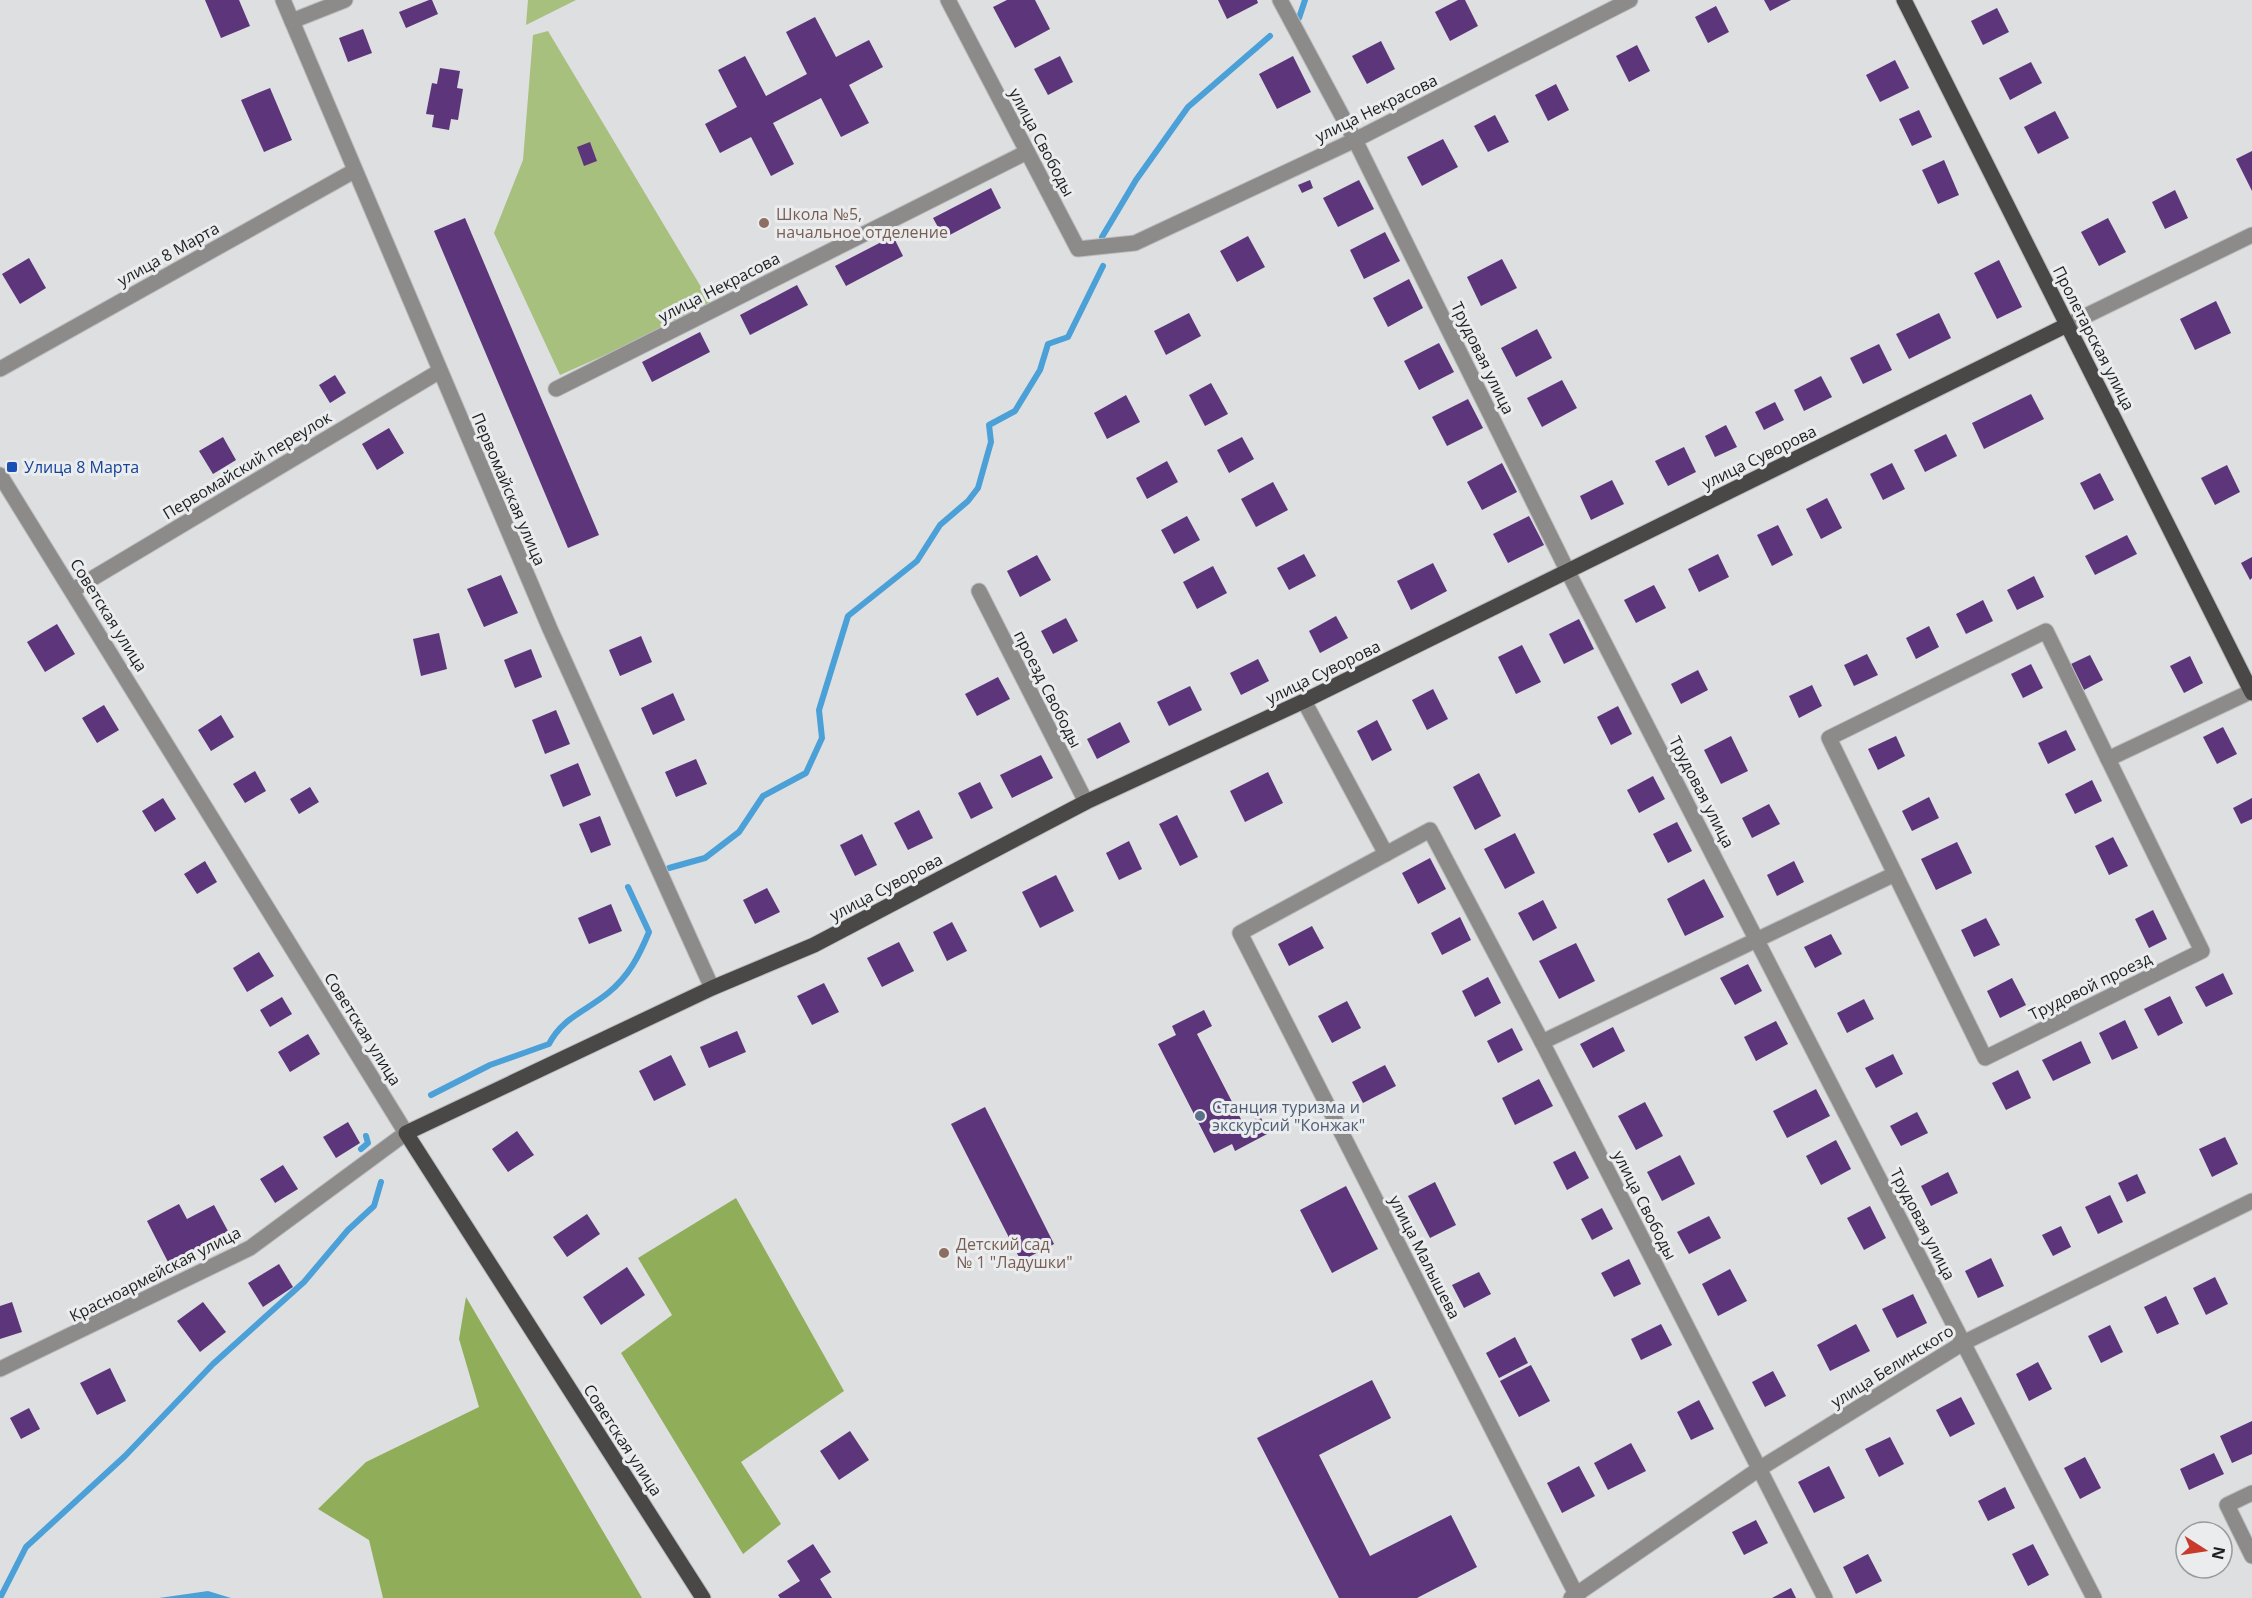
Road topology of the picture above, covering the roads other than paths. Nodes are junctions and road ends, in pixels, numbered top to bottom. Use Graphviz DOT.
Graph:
graph roads {
  1 [pos="283,0"];
  2 [pos="345,0"];
  3 [pos="948,0"];
  4 [pos="1280,0"];
  5 [pos="1630,0"];
  6 [pos="1904,0"];
  7 [pos="292,21"];
  8 [pos="1355,140"];
  9 [pos="1028,153"];
  10 [pos="354,171"];
  11 [pos="2252,235"];
  12 [pos="1135,243"];
  13 [pos="2067,325"];
  14 [pos="0,369"];
  15 [pos="440,371"];
  16 [pos="556,389"];
  17 [pos="0,474"];
  18 [pos="1568,572"];
  19 [pos="73,590"];
  20 [pos="979,591"];
  21 [pos="2252,692"];
  22 [pos="1304,701"];
  23 [pos="2108,759"];
  24 [pos="1086,802"];
  25 [pos="1386,854"];
  26 [pos="1895,874"];
  27 [pos="1758,941"];
  28 [pos="712,988"];
  29 [pos="1542,1042"];
  30 [pos="406,1133"];
  31 [pos="2252,1202"];
  32 [pos="1963,1342"];
  33 [pos="0,1369"];
  34 [pos="1759,1469"];
  35 [pos="2252,1493"];
  36 [pos="2252,1556"];
  37 [pos="1575,1597"];
  38 [pos="703,1598"];
  39 [pos="1825,1598"];
  40 [pos="2094,1598"];
  1 -- 7 [label="street, Первомайская улица"];
  2 -- 7 [label="street"];
  3 -- 9 [label="street, улица Свободы"];
  4 -- 8 [label="street, Трудовая улица"];
  5 -- 8 [label="street, улица Некрасова"];
  6 -- 13 [label="main road, Пролетарская улица"];
  7 -- 10 [label="street, Первомайская улица"];
  8 -- 12 [label="street, улица Некрасова"];
  8 -- 18 [label="street, Трудовая улица"];
  9 -- 12 [label="street, улица Свободы"];
  9 -- 16 [label="street, улица Некрасова"];
  10 -- 14 [label="street, улица 8 Марта"];
  10 -- 15 [label="street, Первомайская улица"];
  11 -- 13 [label="street, улица Суворова"];
  13 -- 18 [label="main road, улица Суворова"];
  13 -- 21 [label="main road, Пролетарская улица"];
  15 -- 19 [label="street, Первомайский переулок"];
  15 -- 28 [label="street, Первомайская улица"];
  17 -- 19 [label="street, Советская улица"];
  18 -- 22 [label="main road, улица Суворова"];
  18 -- 27 [label="street, Трудовая улица"];
  19 -- 30 [label="street, Советская улица"];
  20 -- 24 [label="street, проезд Свободы"];
  21 -- 23 [label="street"];
  22 -- 24 [label="main road, улица Суворова"];
  22 -- 25 [label="street"];
  23 -- 26 [label="street, Трудовой проезд"];
  23 -- 26 [label="street, Трудовой проезд"];
  24 -- 28 [label="main road, улица Суворова"];
  25 -- 29 [label="street, улица Свободы"];
  25 -- 37 [label="street, улица Малышева"];
  26 -- 27 [label="street"];
  27 -- 29 [label="street"];
  27 -- 32 [label="street, Трудовая улица"];
  28 -- 30 [label="main road, улица Суворова"];
  29 -- 34 [label="street, улица Свободы"];
  30 -- 33 [label="street, Красноармейская улица"];
  30 -- 38 [label="main road, Советская улица"];
  31 -- 32 [label="street, улица Белинского"];
  32 -- 34 [label="street, улица Белинского"];
  32 -- 40 [label="street, Трудовая улица"];
  34 -- 37 [label="street, улица Белинского"];
  34 -- 39 [label="street, улица Свободы"];
  35 -- 36 [label="street"];
}
